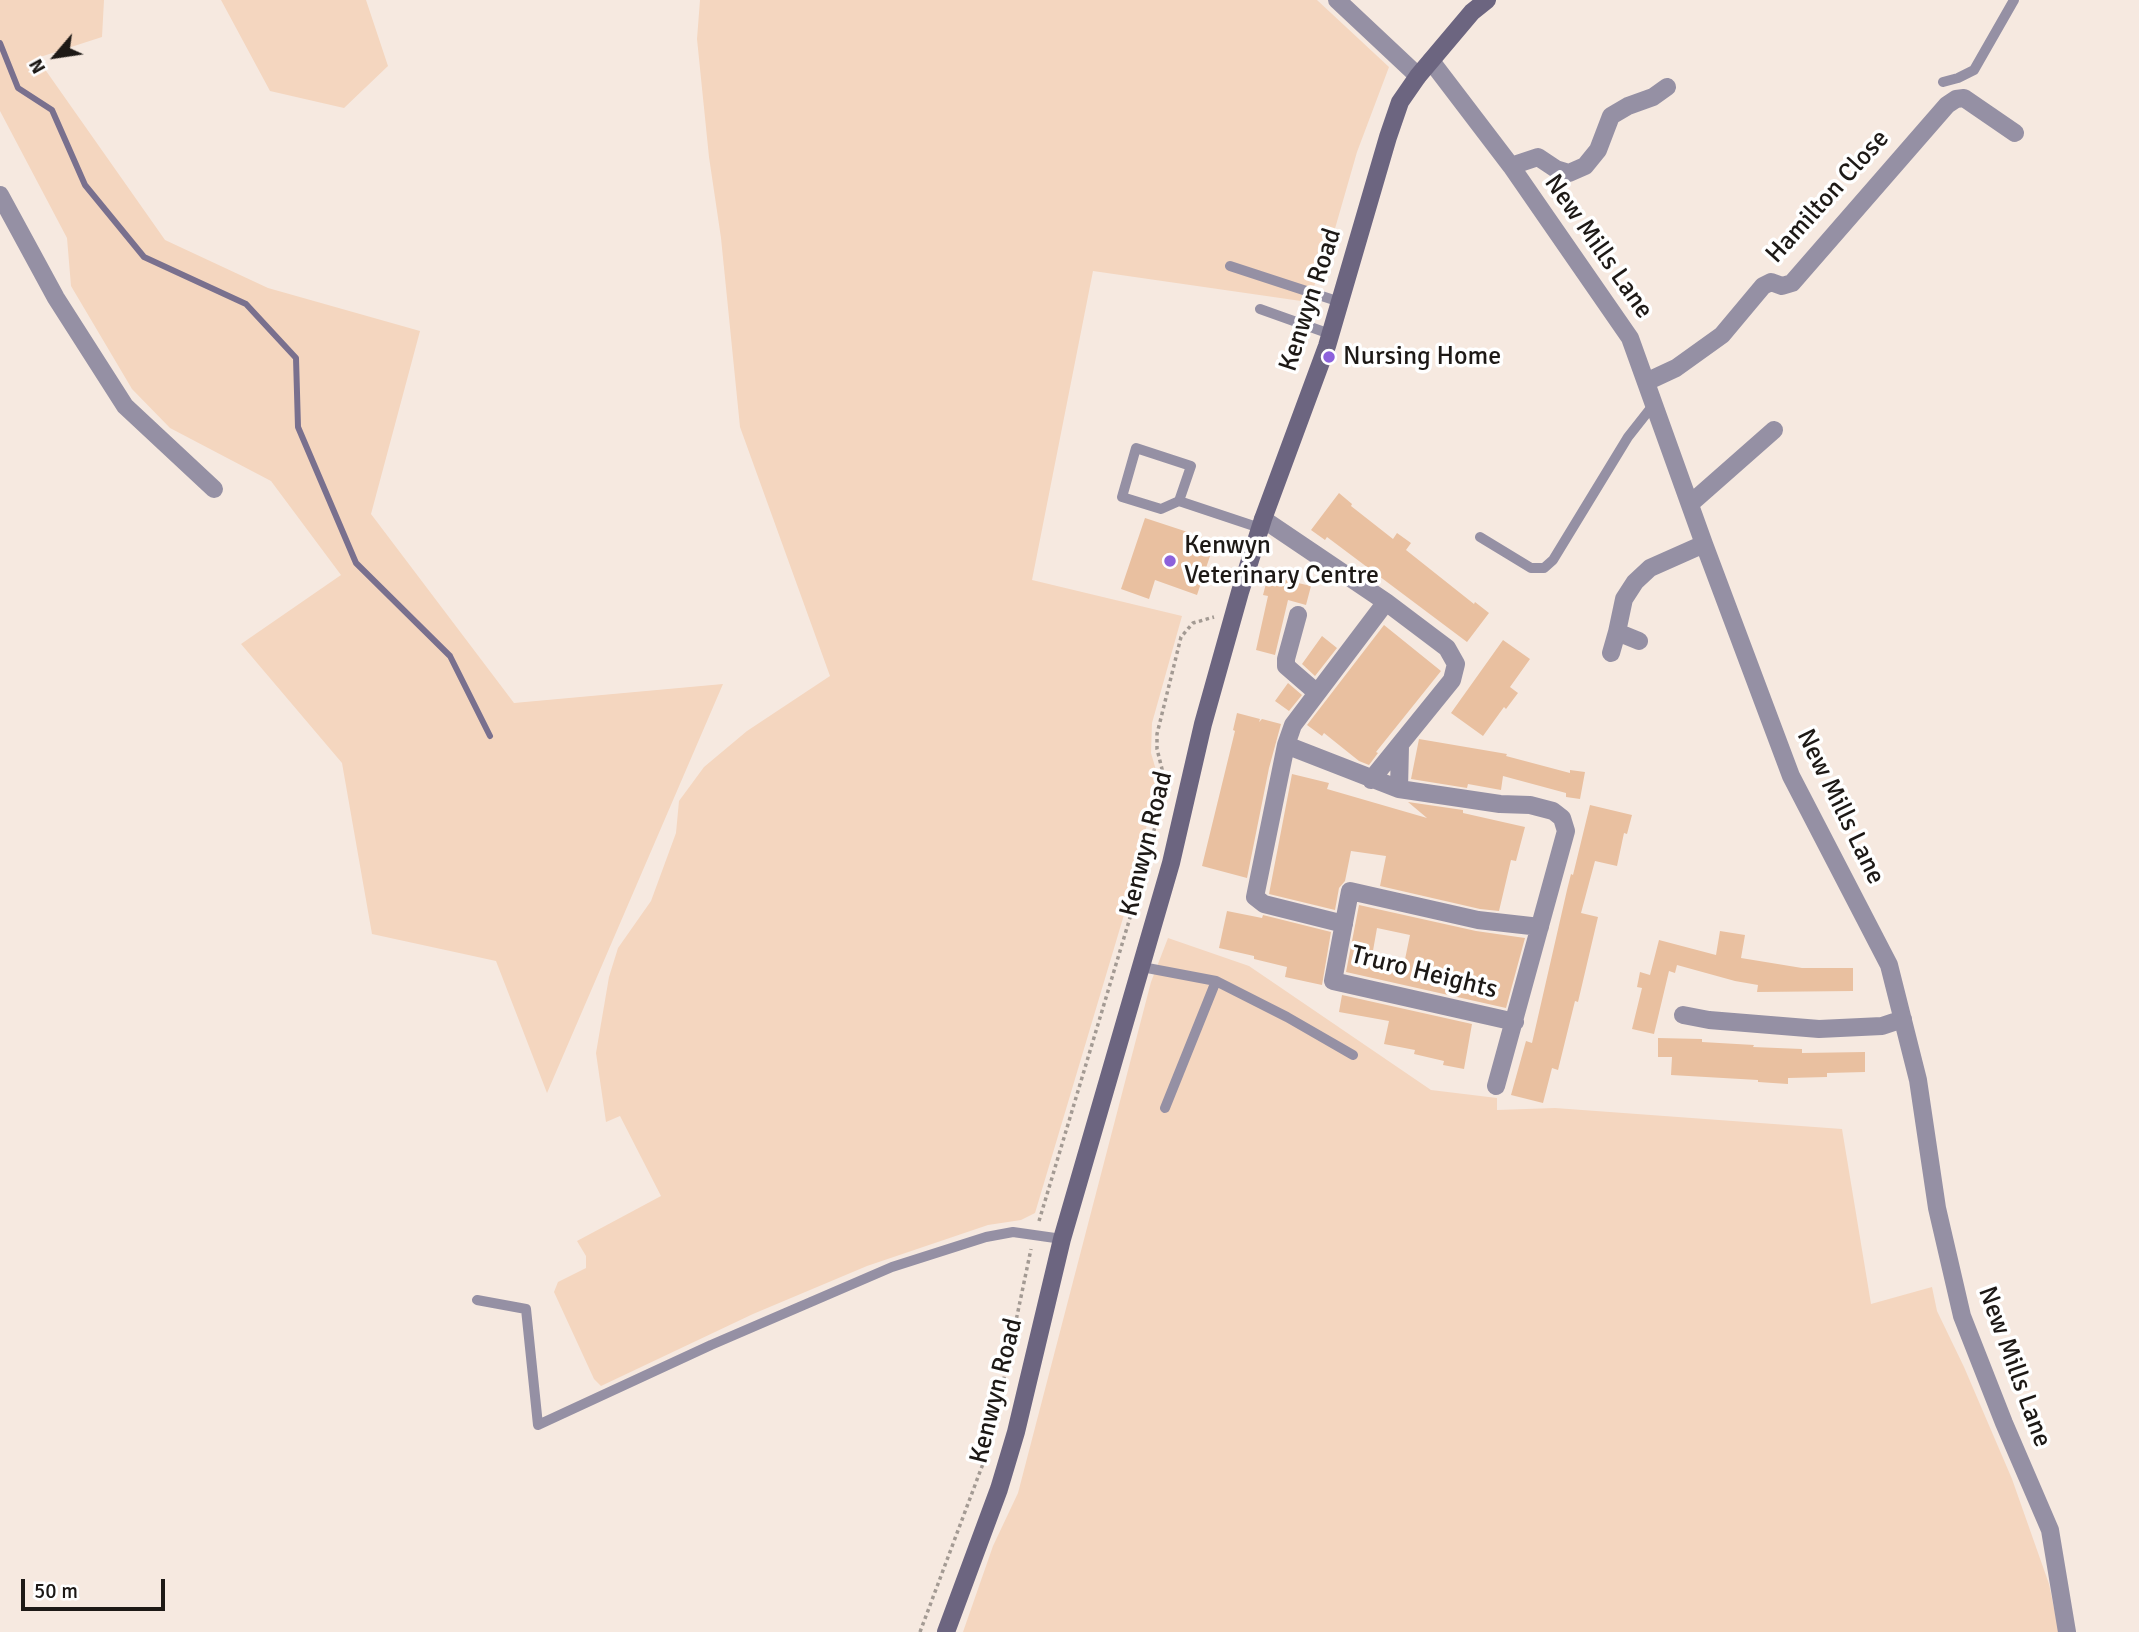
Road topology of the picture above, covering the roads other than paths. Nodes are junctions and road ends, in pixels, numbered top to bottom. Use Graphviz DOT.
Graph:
graph roads {
  1 [pos="1337,0"];
  2 [pos="1487,0"];
  3 [pos="2014,0"];
  4 [pos="1431,61"];
  5 [pos="1418,76"];
  6 [pos="1943,82"];
  7 [pos="1667,87"];
  8 [pos="2015,133"];
  9 [pos="1511,166"];
  10 [pos="0,195"];
  11 [pos="1230,266"];
  12 [pos="1340,302"];
  13 [pos="1260,309"];
  14 [pos="1330,334"];
  15 [pos="1646,382"];
  16 [pos="1654,404"];
  17 [pos="1774,430"];
  18 [pos="214,489"];
  19 [pos="1179,501"];
  20 [pos="1690,504"];
  21 [pos="1261,524"];
  22 [pos="1480,537"];
  23 [pos="1704,544"];
  24 [pos="1386,602"];
  25 [pos="1298,615"];
  26 [pos="1617,632"];
  27 [pos="1639,641"];
  28 [pos="1611,653"];
  29 [pos="1316,692"];
  30 [pos="1286,745"];
  31 [pos="1400,746"];
  32 [pos="1371,780"];
  33 [pos="1399,789"];
  34 [pos="1344,924"];
  35 [pos="1540,927"];
  36 [pos="1142,967"];
  37 [pos="1216,981"];
  38 [pos="1683,1015"];
  39 [pos="1903,1019"];
  40 [pos="1515,1022"];
  41 [pos="1353,1055"];
  42 [pos="1496,1086"];
  43 [pos="1166,1108"];
  44 [pos="1062,1239"];
  45 [pos="477,1300"];
  46 [pos="946,1632"];
  47 [pos="2067,1632"];
  1 -- 5 [label="street"];
  2 -- 4 [label="main road, Kenwyn Road"];
  3 -- 6 [label="lane"];
  4 -- 5 [label="main road, Kenwyn Road"];
  4 -- 9 [label="street, New Mills Lane"];
  5 -- 12 [label="main road, Kenwyn Road"];
  7 -- 9 [label="street"];
  8 -- 15 [label="street, Hamilton Close"];
  9 -- 15 [label="street, New Mills Lane"];
  10 -- 18 [label="street"];
  11 -- 12 [label="lane"];
  12 -- 14 [label="main road, Kenwyn Road"];
  13 -- 14 [label="lane"];
  14 -- 21 [label="main road, Kenwyn Road"];
  15 -- 16 [label="street, New Mills Lane"];
  16 -- 20 [label="street, New Mills Lane"];
  16 -- 22 [label="lane"];
  17 -- 20 [label="street"];
  19 -- 19 [label="lane"];
  19 -- 21 [label="lane"];
  20 -- 23 [label="street, New Mills Lane"];
  21 -- 24 [label="street"];
  21 -- 36 [label="main road, Kenwyn Road"];
  23 -- 26 [label="street"];
  23 -- 39 [label="street, New Mills Lane"];
  24 -- 29 [label="street, Truro Heights"];
  24 -- 31 [label="street"];
  25 -- 29 [label="street"];
  26 -- 27 [label="street"];
  26 -- 28 [label="street"];
  29 -- 30 [label="street, Truro Heights"];
  30 -- 32 [label="street, Truro Heights"];
  30 -- 34 [label="street, Truro Heights"];
  31 -- 32 [label="street"];
  31 -- 33 [label="street"];
  32 -- 33 [label="street, Truro Heights"];
  33 -- 35 [label="street, Truro Heights"];
  34 -- 35 [label="street, Truro Heights"];
  34 -- 40 [label="street, Truro Heights"];
  35 -- 40 [label="street, Truro Heights"];
  36 -- 37 [label="lane"];
  36 -- 44 [label="main road, Kenwyn Road"];
  37 -- 41 [label="lane"];
  37 -- 43 [label="lane"];
  38 -- 39 [label="street"];
  39 -- 47 [label="street, New Mills Lane"];
  40 -- 42 [label="street, Truro Heights"];
  44 -- 45 [label="lane"];
  44 -- 46 [label="main road, Kenwyn Road"];
}
